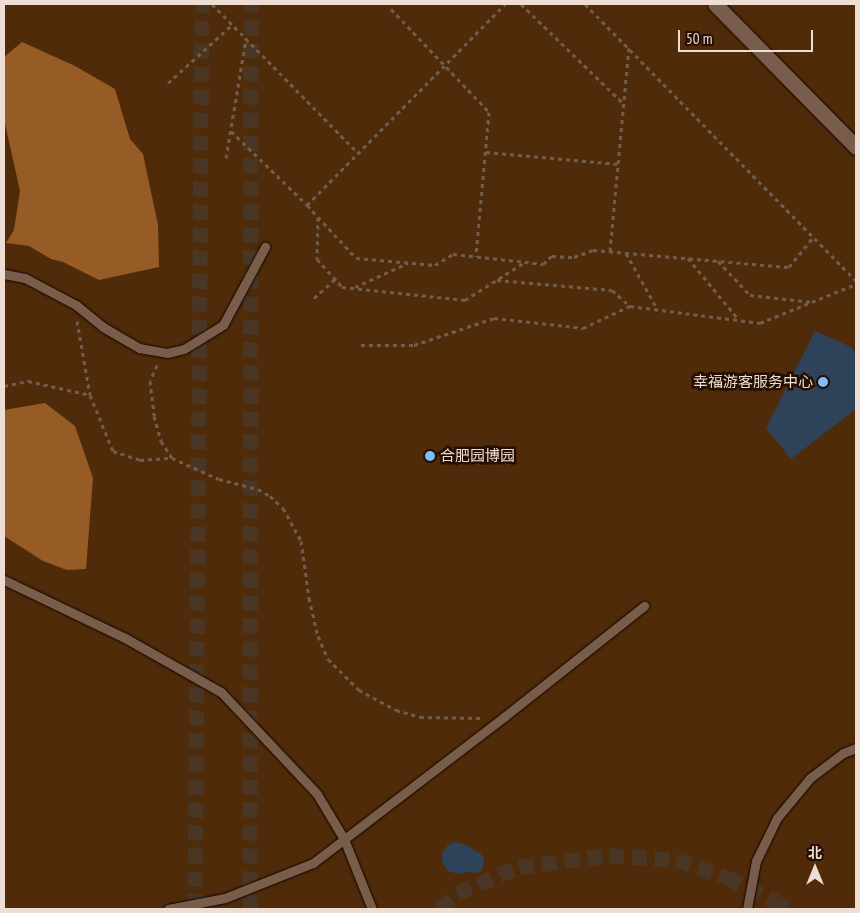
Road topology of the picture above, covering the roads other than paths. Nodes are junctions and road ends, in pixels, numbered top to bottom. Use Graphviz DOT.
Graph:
graph roads {
  1 [pos="715,4"];
  2 [pos="856,147"];
  3 [pos="265,247"];
  4 [pos="4,274"];
  5 [pos="4,580"];
  6 [pos="644,606"];
  7 [pos="856,748"];
  8 [pos="344,839"];
  9 [pos="168,909"];
  10 [pos="372,909"];
  11 [pos="747,909"];
  1 -- 2 [label="street"];
  3 -- 4 [label="lane"];
  5 -- 8 [label="lane"];
  6 -- 8 [label="lane"];
  7 -- 11 [label="lane"];
  8 -- 9 [label="lane"];
  8 -- 10 [label="lane"];
}
